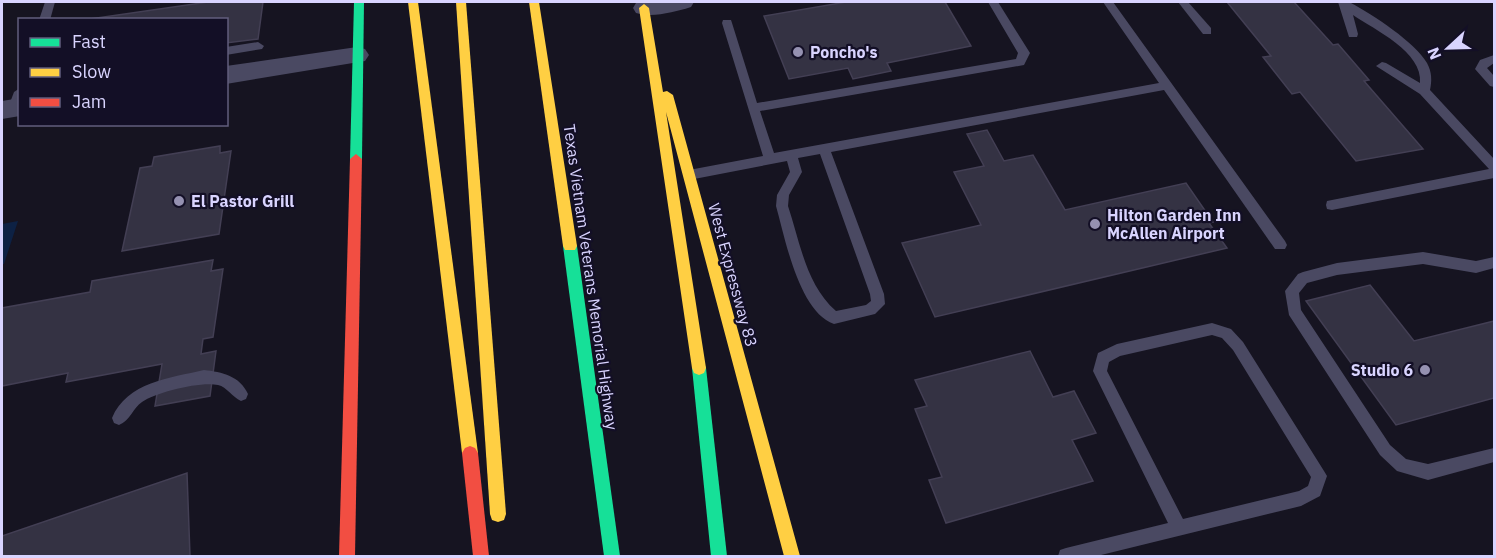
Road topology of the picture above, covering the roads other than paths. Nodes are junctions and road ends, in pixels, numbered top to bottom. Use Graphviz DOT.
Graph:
graph roads {
  1 [pos="50,2"];
  2 [pos="359,2"];
  3 [pos="413,2"];
  4 [pos="461,2"];
  5 [pos="534,2"];
  6 [pos="683,2"];
  7 [pos="993,2"];
  8 [pos="1108,2"];
  9 [pos="1183,2"];
  10 [pos="1343,2"];
  11 [pos="643,5"];
  12 [pos="45,18"];
  13 [pos="727,23"];
  14 [pos="1207,31"];
  15 [pos="1353,34"];
  16 [pos="258,46"];
  17 [pos="228,51"];
  18 [pos="357,55"];
  19 [pos="1494,59"];
  20 [pos="1382,66"];
  21 [pos="228,75"];
  22 [pos="1494,82"];
  23 [pos="1168,85"];
  24 [pos="1425,91"];
  25 [pos="753,108"];
  26 [pos="824,149"];
  27 [pos="791,155"];
  28 [pos="770,159"];
  29 [pos="1494,166"];
  30 [pos="1494,173"];
  31 [pos="689,175"];
  32 [pos="1332,205"];
  33 [pos="1280,245"];
  34 [pos="1494,263"];
  35 [pos="241,394"];
  36 [pos="119,418"];
  37 [pos="1494,455"];
  38 [pos="1179,528"];
  39 [pos="499,533"];
  40 [pos="346,556"];
  41 [pos="481,556"];
  42 [pos="612,556"];
  43 [pos="719,556"];
  44 [pos="792,556"];
  45 [pos="1066,556"];
  1 -- 12 [label="lane"];
  2 -- 18 [label="main road"];
  3 -- 41 [label="main road"];
  4 -- 39 [label="main road"];
  5 -- 42 [label="main road, Texas Vietnam Veterans Memorial Highway"];
  6 -- 11 [label="street"];
  7 -- 25 [label="lane"];
  8 -- 23 [label="lane"];
  9 -- 14 [label="lane"];
  10 -- 15 [label="lane"];
  10 -- 24 [label="lane"];
  11 -- 31 [label="main road, West Expressway 83"];
  11 -- 43 [label="main road"];
  13 -- 25 [label="lane"];
  16 -- 17 [label="lane"];
  18 -- 21 [label="street"];
  18 -- 40 [label="main road"];
  19 -- 22 [label="lane"];
  20 -- 24 [label="lane"];
  23 -- 26 [label="lane"];
  23 -- 33 [label="lane"];
  24 -- 29 [label="lane"];
  25 -- 28 [label="lane"];
  26 -- 27 [label="lane"];
  26 -- 27 [label="lane"];
  27 -- 28 [label="lane"];
  28 -- 31 [label="lane"];
  30 -- 32 [label="lane"];
  31 -- 44 [label="main road, West Expressway 83"];
  34 -- 37 [label="lane"];
  35 -- 36 [label="lane"];
  38 -- 38 [label="lane"];
  38 -- 45 [label="lane"];
}
